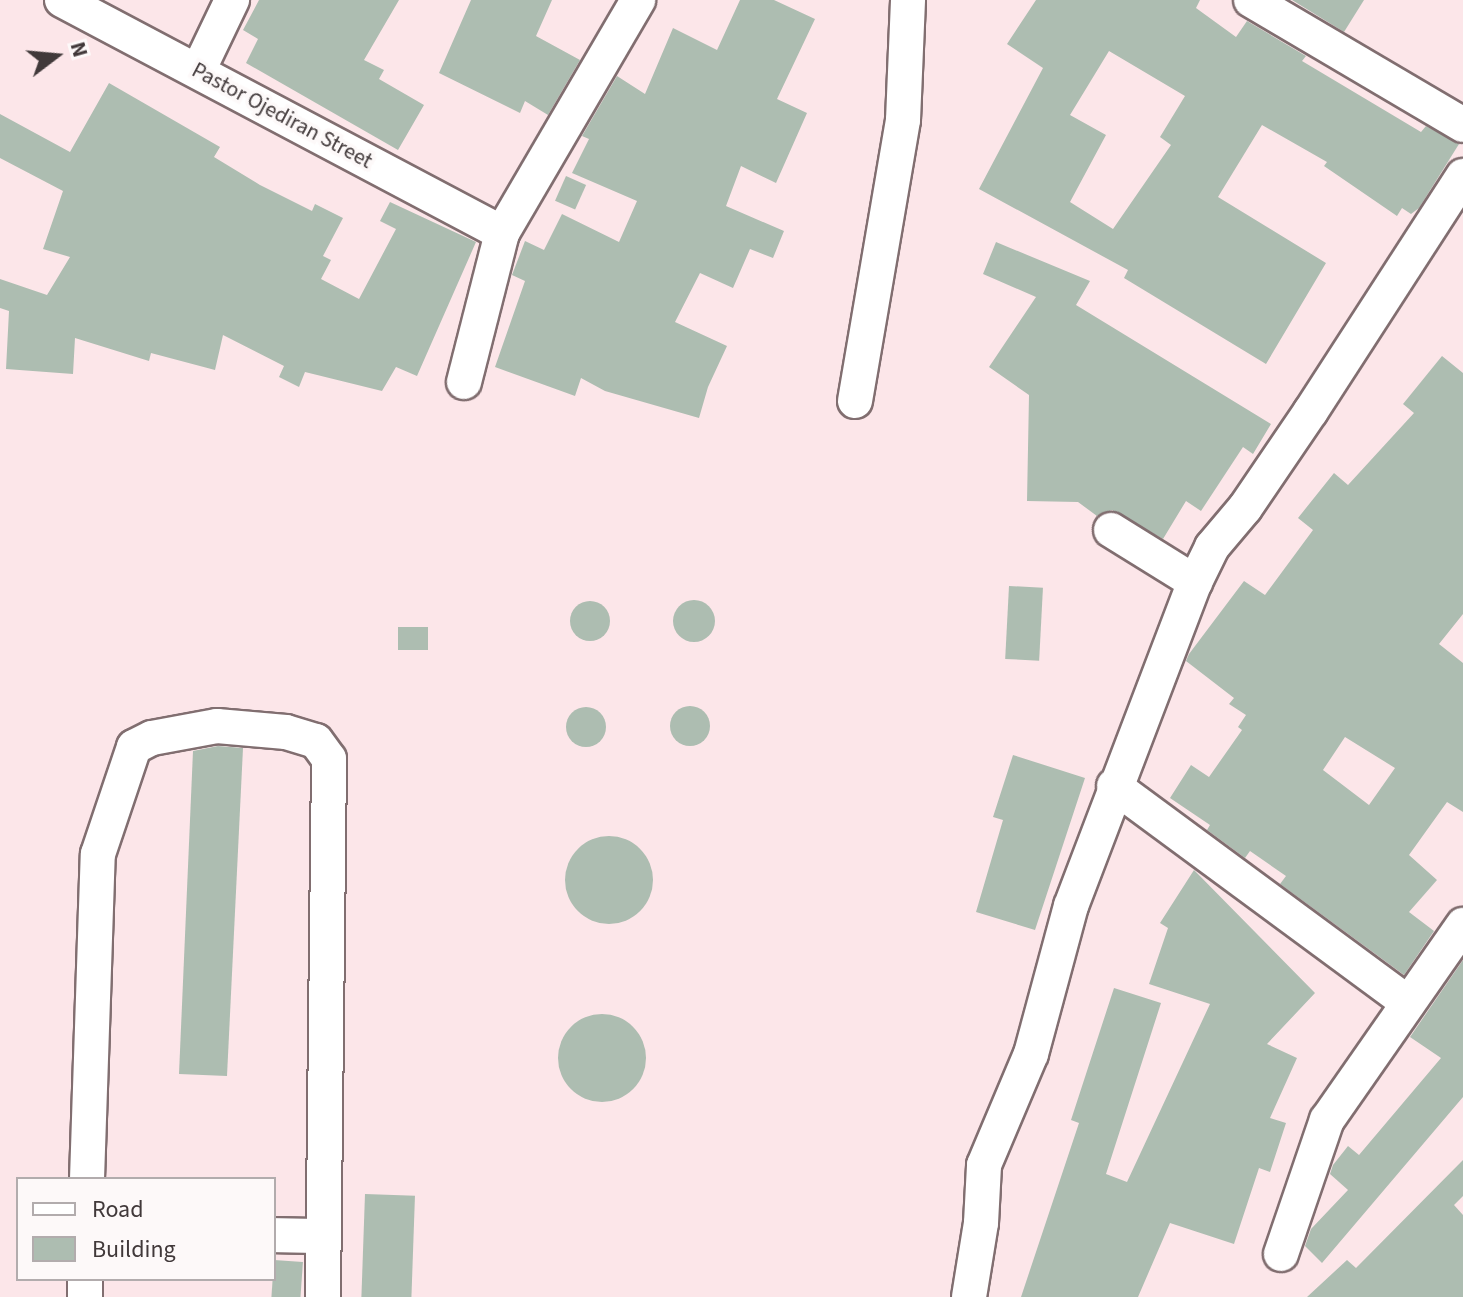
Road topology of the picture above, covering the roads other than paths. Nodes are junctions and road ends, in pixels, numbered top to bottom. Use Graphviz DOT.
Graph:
graph roads {
  1 [pos="62,0"];
  2 [pos="232,0"];
  3 [pos="638,0"];
  4 [pos="908,0"];
  5 [pos="1251,0"];
  6 [pos="198,71"];
  7 [pos="1463,125"];
  8 [pos="1463,176"];
  9 [pos="502,233"];
  10 [pos="464,382"];
  11 [pos="855,401"];
  12 [pos="1111,530"];
  13 [pos="1195,582"];
  14 [pos="1114,786"];
  15 [pos="1463,925"];
  16 [pos="1407,1002"];
  17 [pos="87,1177"];
  18 [pos="276,1235"];
  19 [pos="323,1236"];
  20 [pos="1281,1254"];
  21 [pos="323,1297"];
  22 [pos="969,1297"];
  1 -- 6 [label="street, Pastor Ojediran Street"];
  2 -- 6 [label="street"];
  3 -- 9 [label="street"];
  4 -- 11 [label="street"];
  5 -- 7 [label="street"];
  6 -- 9 [label="street, Pastor Ojediran Street"];
  8 -- 13 [label="street"];
  9 -- 10 [label="street"];
  12 -- 13 [label="street"];
  13 -- 14 [label="street"];
  14 -- 16 [label="street"];
  14 -- 22 [label="street"];
  15 -- 16 [label="street"];
  16 -- 20 [label="street"];
  17 -- 19 [label="street"];
  18 -- 19 [label="street"];
  19 -- 21 [label="street"];
}
